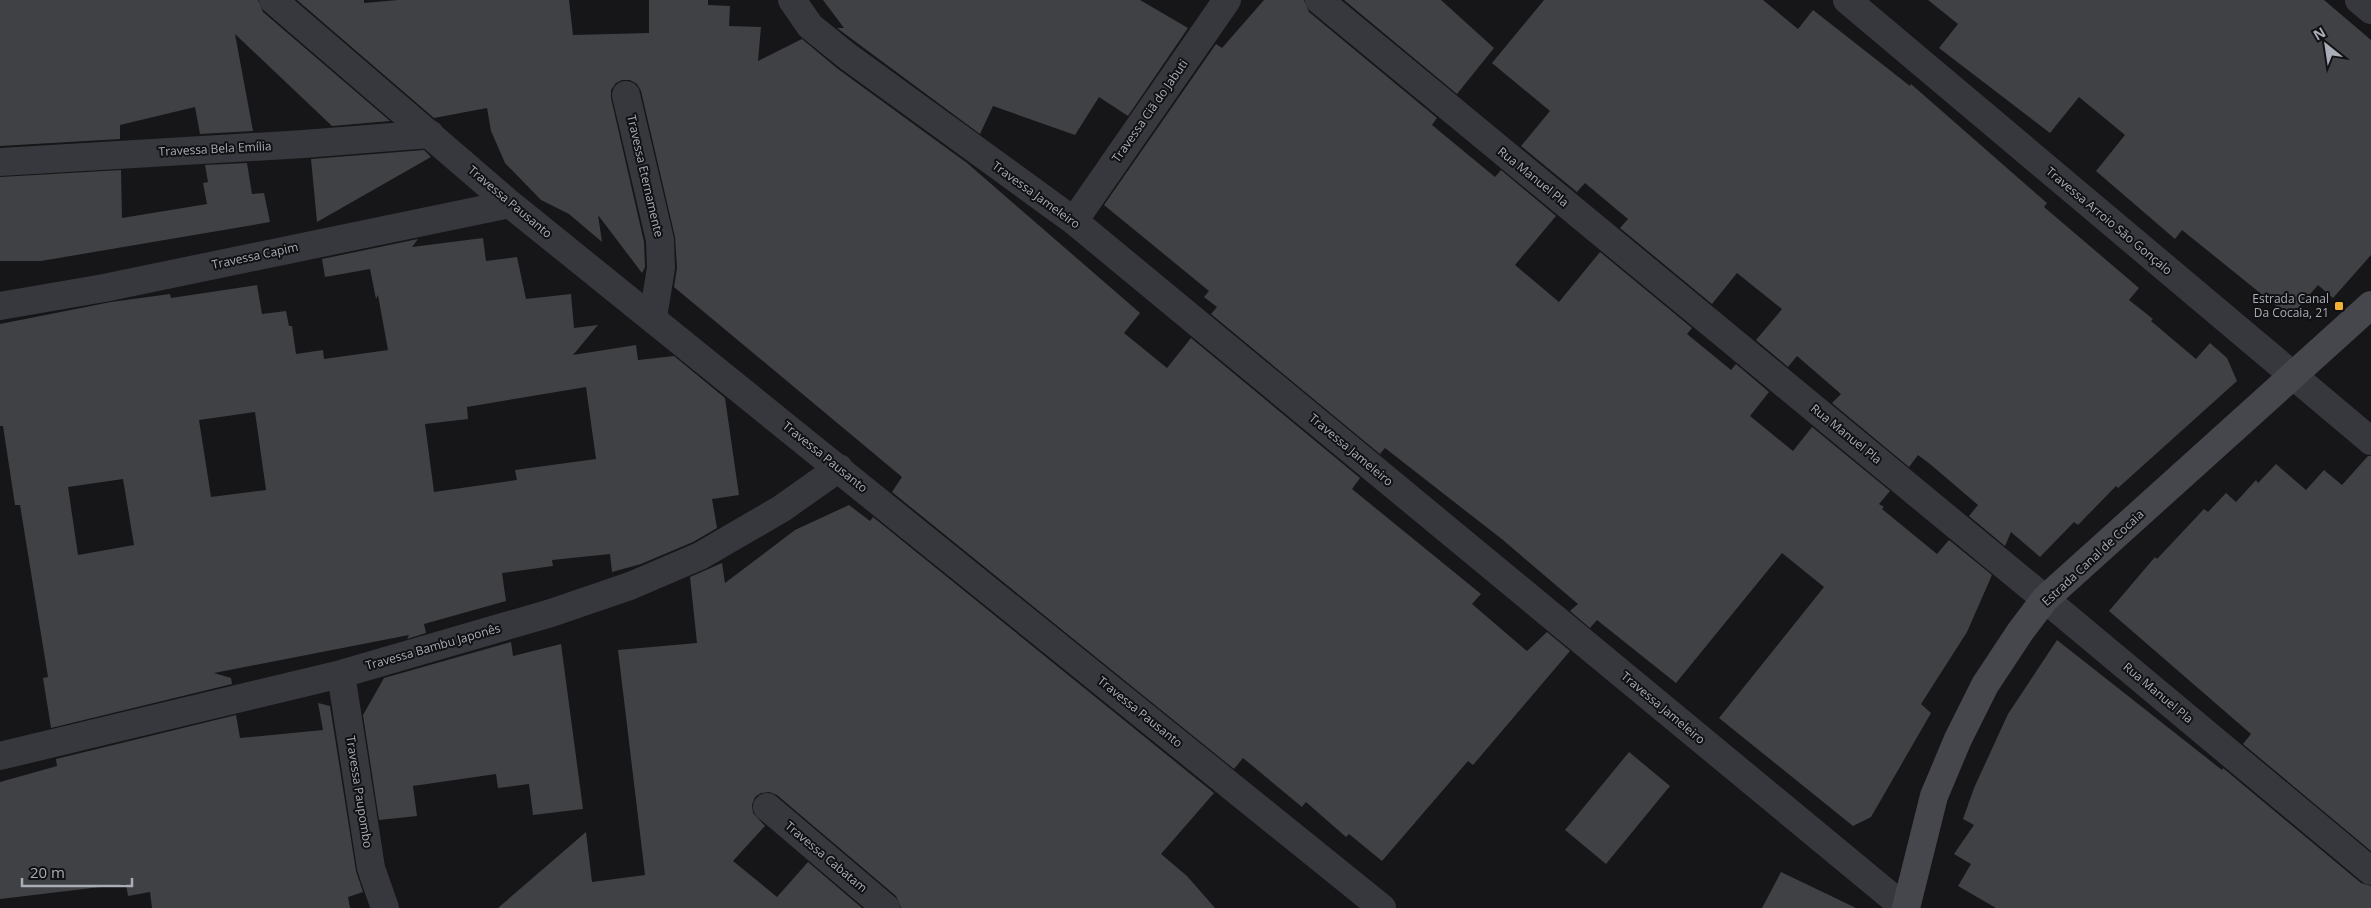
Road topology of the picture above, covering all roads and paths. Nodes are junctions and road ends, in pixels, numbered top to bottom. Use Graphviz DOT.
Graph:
graph roads {
  1 [pos="273,0"];
  2 [pos="792,0"];
  3 [pos="1227,0"];
  4 [pos="1319,0"];
  5 [pos="1847,0"];
  6 [pos="2359,0"];
  7 [pos="2371,10"];
  8 [pos="626,95"];
  9 [pos="430,134"];
  10 [pos="0,162"];
  11 [pos="510,204"];
  12 [pos="1074,221"];
  13 [pos="2371,305"];
  14 [pos="0,306"];
  15 [pos="653,317"];
  16 [pos="2293,376"];
  17 [pos="2371,441"];
  18 [pos="839,468"];
  19 [pos="2045,599"];
  20 [pos="340,674"];
  21 [pos="0,756"];
  22 [pos="767,807"];
  23 [pos="2371,871"];
  24 [pos="385,908"];
  25 [pos="886,908"];
  26 [pos="1382,908"];
  27 [pos="1905,908"];
  1 -- 9 [label="street, Travessa Pausanto"];
  2 -- 12 [label="street, Travessa Jameleiro"];
  3 -- 12 [label="street, Travessa Ciã do Jabuti"];
  4 -- 19 [label="street, Rua Manuel Pla"];
  5 -- 16 [label="street, Travessa Arroio São Gonçalo"];
  6 -- 7 [label="street"];
  8 -- 15 [label="street, Travessa Eternamente"];
  9 -- 10 [label="street, Travessa Bela Emília"];
  9 -- 11 [label="street, Travessa Pausanto"];
  11 -- 14 [label="street, Travessa Capim"];
  11 -- 15 [label="street, Travessa Pausanto"];
  12 -- 27 [label="street, Travessa Jameleiro"];
  13 -- 16 [label="main road, Estrada Canal de Cocaia"];
  15 -- 18 [label="street, Travessa Pausanto"];
  16 -- 17 [label="street, Travessa Arroio São Gonçalo"];
  16 -- 19 [label="main road, Estrada Canal de Cocaia"];
  18 -- 20 [label="street, Travessa Bambu Japonês"];
  18 -- 26 [label="street, Travessa Pausanto"];
  19 -- 23 [label="street, Rua Manuel Pla"];
  19 -- 27 [label="main road, Estrada Canal de Cocaia"];
  20 -- 21 [label="street, Travessa Bambu Japonês"];
  20 -- 24 [label="street, Travessa Paupombo"];
  22 -- 25 [label="street, Travessa Cabatam"];
}
